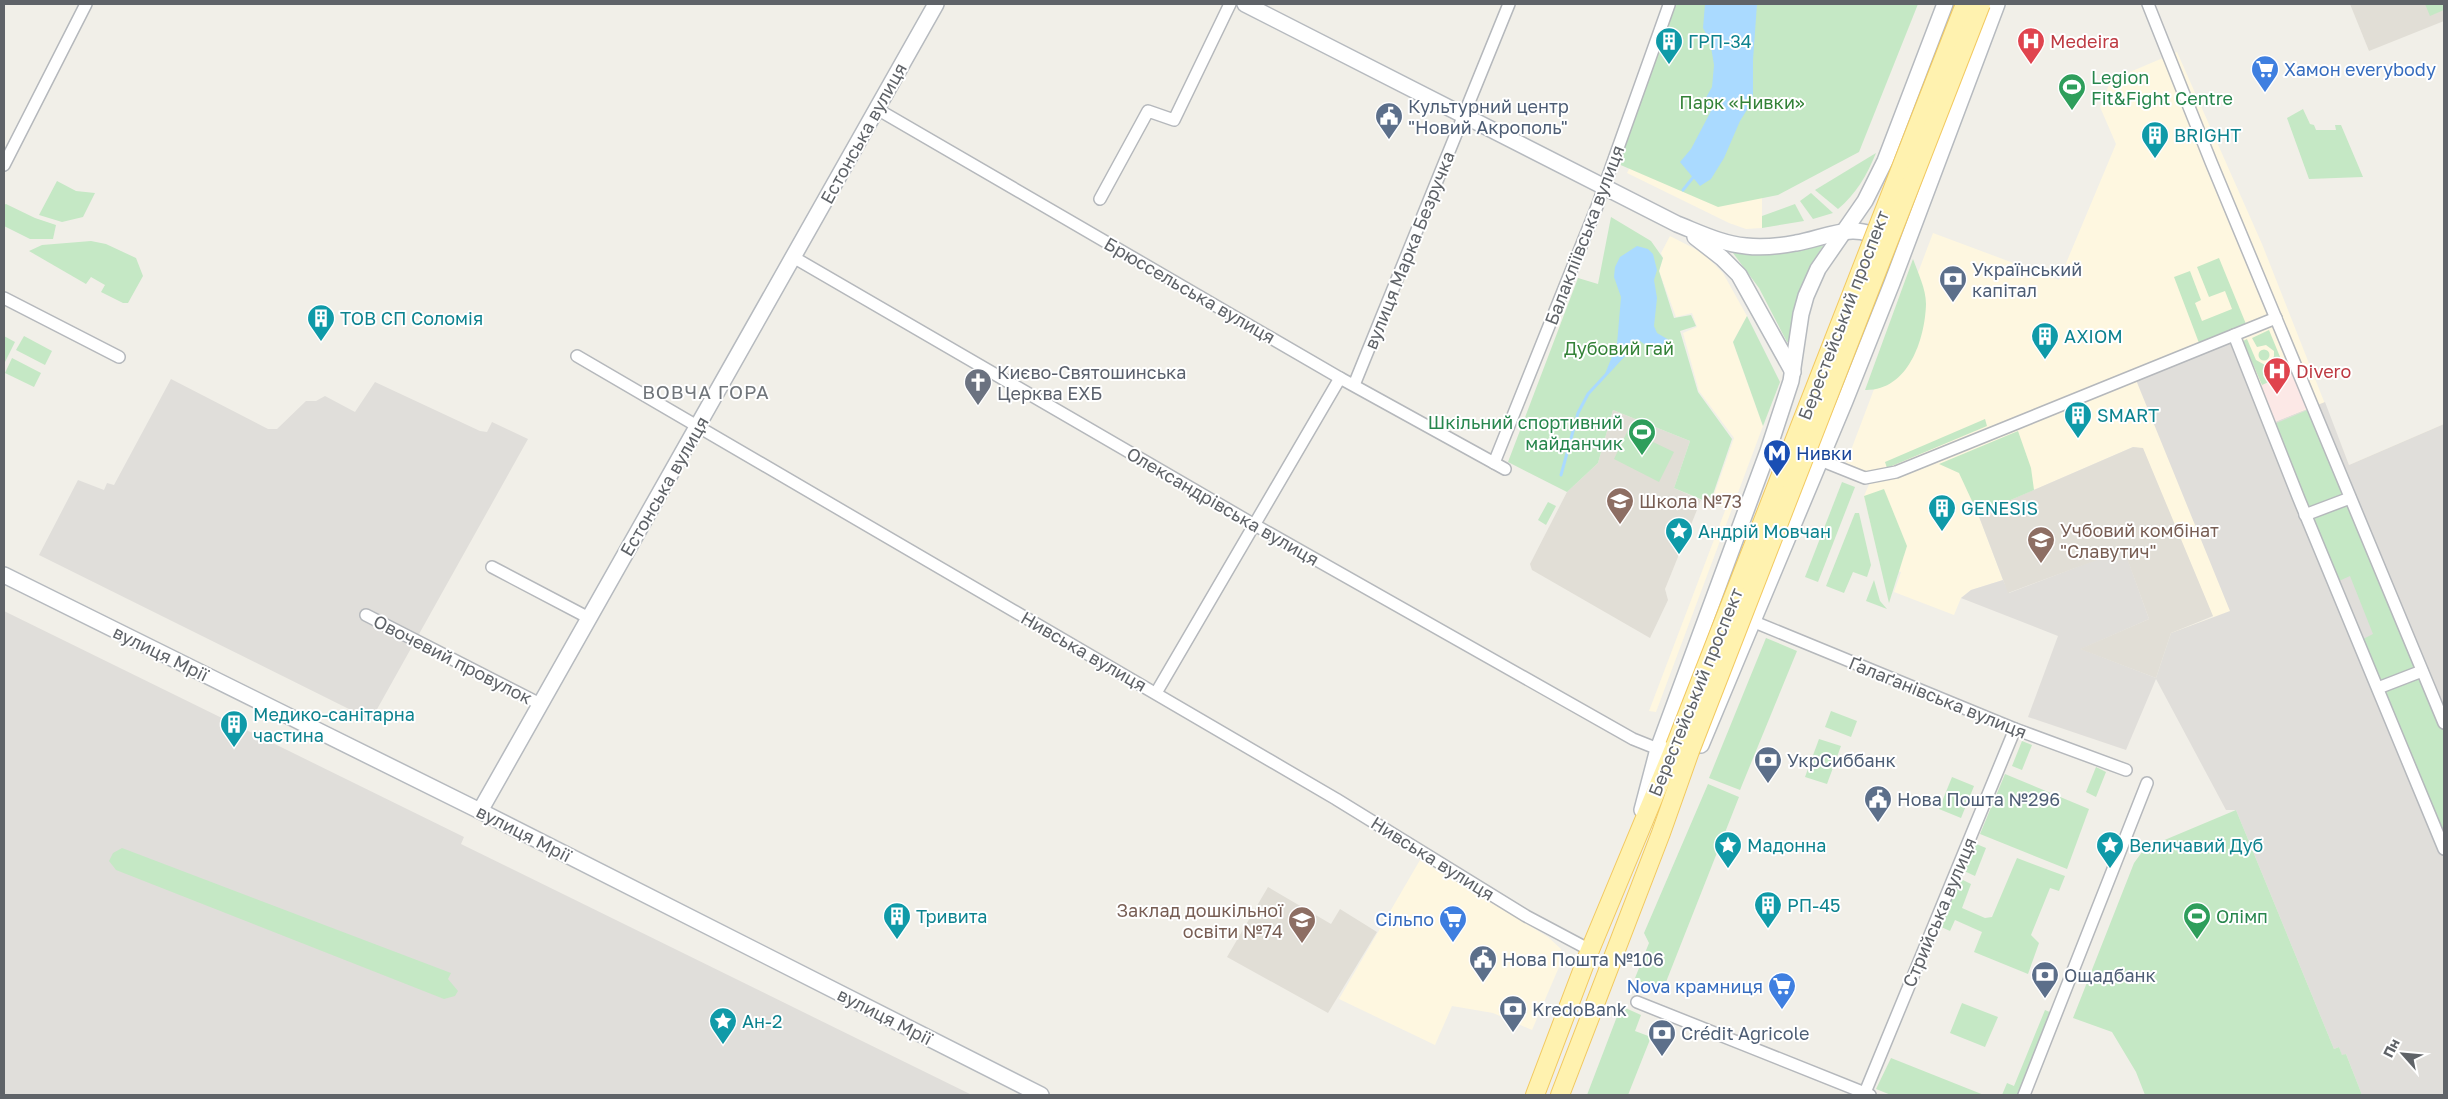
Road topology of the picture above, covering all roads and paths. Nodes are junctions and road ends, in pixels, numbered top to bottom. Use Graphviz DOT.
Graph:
graph roads {
  1 [pos="86,4"];
  2 [pos="936,4"];
  3 [pos="1230,4"];
  4 [pos="1245,4"];
  5 [pos="1510,4"];
  6 [pos="1945,4"];
  7 [pos="1965,4"];
  8 [pos="1981,4"];
  9 [pos="1996,4"];
  10 [pos="2148,4"];
  11 [pos="1669,5"];
  12 [pos="877,109"];
  13 [pos="1464,115"];
  14 [pos="1885,161"];
  15 [pos="4,165"];
  16 [pos="1604,187"];
  17 [pos="1100,199"];
  18 [pos="1923,202"];
  19 [pos="1677,224"];
  20 [pos="1843,231"];
  21 [pos="793,257"];
  22 [pos="1892,283"];
  23 [pos="4,298"];
  24 [pos="2276,318"];
  25 [pos="2234,335"];
  26 [pos="576,356"];
  27 [pos="119,357"];
  28 [pos="1793,372"];
  29 [pos="1340,378"];
  30 [pos="1354,385"];
  31 [pos="1785,398"];
  32 [pos="1843,408"];
  33 [pos="1795,417"];
  34 [pos="1820,424"];
  35 [pos="698,425"];
  36 [pos="1786,438"];
  37 [pos="1810,448"];
  38 [pos="1768,451"];
  39 [pos="1494,463"];
  40 [pos="1819,463"];
  41 [pos="1505,469"];
  42 [pos="2350,498"];
  43 [pos="2305,515"];
  44 [pos="1253,524"];
  45 [pos="492,567"];
  46 [pos="4,575"];
  47 [pos="366,615"];
  48 [pos="589,618"];
  49 [pos="1752,622"];
  50 [pos="2422,671"];
  51 [pos="2378,688"];
  52 [pos="1156,693"];
  53 [pos="540,704"];
  54 [pos="2444,723"];
  55 [pos="2015,729"];
  56 [pos="1674,749"];
  57 [pos="2126,770"];
  58 [pos="2147,783"];
  59 [pos="480,811"];
  60 [pos="1661,833"];
  61 [pos="2444,849"];
  62 [pos="1590,950"];
  63 [pos="1637,1002"];
  64 [pos="1866,1094"];
  65 [pos="1042,1095"];
  66 [pos="1535,1095"];
  67 [pos="1560,1095"];
  68 [pos="2024,1095"];
  1 -- 15 [label="street"];
  2 -- 12 [label="main road, Естонська вулиця"];
  3 -- 17 [label="street"];
  4 -- 13 [label="main road"];
  5 -- 13 [label="street, вулиця Марка Безручка"];
  6 -- 14 [label="main road, Берестейський проспект"];
  7 -- 56 [label="main road, Берестейський проспект, bridge"];
  8 -- 56 [label="main road, Берестейський проспект, bridge"];
  9 -- 18 [label="main road, Берестейський проспект"];
  10 -- 24 [label="street"];
  11 -- 16 [label="street, Балакліївська вулиця"];
  12 -- 21 [label="main road, Естонська вулиця"];
  12 -- 29 [label="street, Брюссельська вулиця"];
  13 -- 16 [label="main road"];
  13 -- 30 [label="street, вулиця Марка Безручка"];
  14 -- 18 [label="main road"];
  14 -- 20 [label="main road, Берестейський проспект"];
  16 -- 19 [label="main road"];
  16 -- 39 [label="street, Балакліївська вулиця"];
  18 -- 22 [label="main road, Берестейський проспект"];
  19 -- 20 [label="main road"];
  19 -- 28 [label="main road"];
  20 -- 22 [label="main road"];
  20 -- 28 [label="main road, Берестейський проспект"];
  21 -- 35 [label="main road, Естонська вулиця"];
  21 -- 44 [label="street, Олександрівська вулиця"];
  22 -- 32 [label="main road, Берестейський проспект"];
  23 -- 27 [label="street"];
  24 -- 25 [label="street"];
  24 -- 42 [label="street"];
  25 -- 40 [label="street"];
  25 -- 43 [label="street"];
  26 -- 35 [label="street, Нивська вулиця"];
  28 -- 31 [label="main road, Берестейський проспект"];
  29 -- 30 [label="street, Брюссельська вулиця"];
  29 -- 44 [label="street"];
  30 -- 39 [label="street, Брюссельська вулиця"];
  31 -- 33 [label="main road"];
  31 -- 38 [label="main road, Берестейський проспект"];
  32 -- 34 [label="main road"];
  32 -- 40 [label="main road, Берестейський проспект"];
  35 -- 48 [label="main road, Естонська вулиця"];
  35 -- 52 [label="street, Нивська вулиця"];
  36 -- 38 [label="main road"];
  37 -- 40 [label="main road"];
  38 -- 56 [label="main road, Берестейський проспект"];
  39 -- 41 [label="street, Брюссельська вулиця"];
  40 -- 49 [label="main road, Берестейський проспект"];
  42 -- 43 [label="street"];
  42 -- 50 [label="street"];
  43 -- 51 [label="street"];
  44 -- 52 [label="street"];
  44 -- 56 [label="street, Олександрівська вулиця"];
  45 -- 48 [label="street"];
  46 -- 59 [label="main road, вулиця Мрії"];
  47 -- 53 [label="street, Овочевий провулок"];
  48 -- 53 [label="main road, Естонська вулиця"];
  49 -- 55 [label="street, Ґалаґанівська вулиця"];
  49 -- 60 [label="main road, Берестейський проспект"];
  50 -- 51 [label="street"];
  50 -- 54 [label="street"];
  51 -- 61 [label="street"];
  52 -- 62 [label="street, Нивська вулиця"];
  53 -- 59 [label="main road, Естонська вулиця"];
  55 -- 57 [label="street, Ґалаґанівська вулиця"];
  55 -- 64 [label="street, Стрийська вулиця"];
  56 -- 60 [label="main road, Берестейський проспект"];
  56 -- 62 [label="main road, Берестейський проспект"];
  58 -- 68 [label="street"];
  59 -- 65 [label="main road, вулиця Мрії"];
  60 -- 67 [label="main road, Берестейський проспект"];
  62 -- 66 [label="main road, Берестейський проспект"];
  63 -- 64 [label="street"];
}
